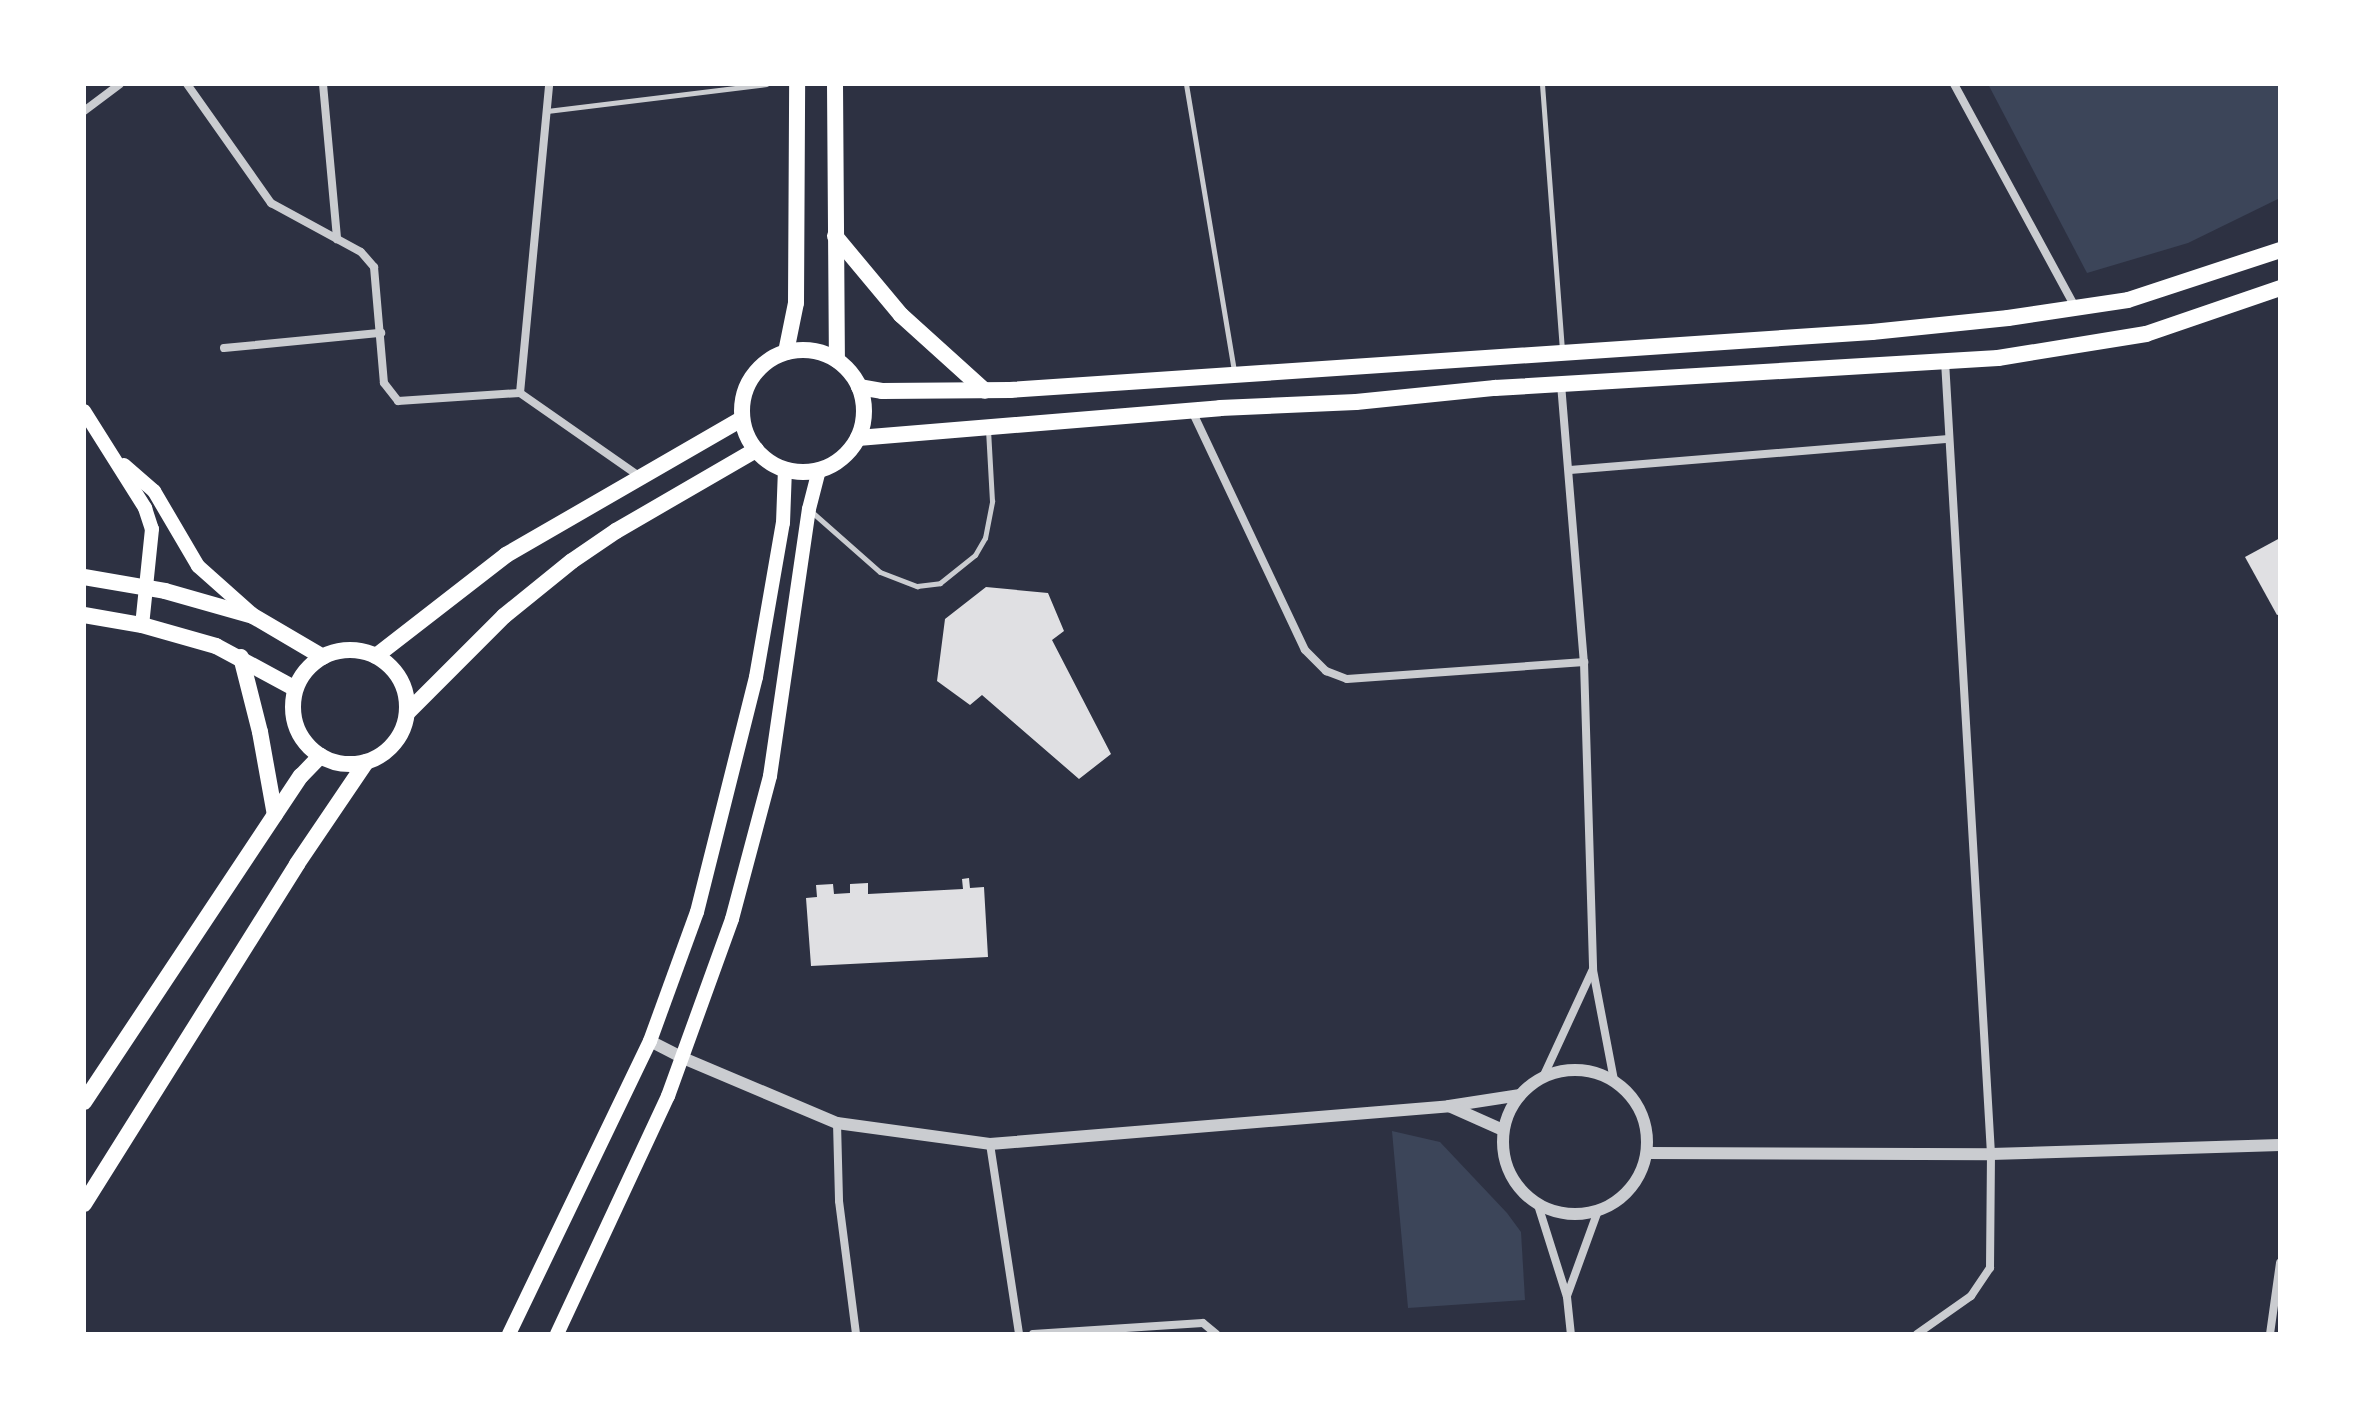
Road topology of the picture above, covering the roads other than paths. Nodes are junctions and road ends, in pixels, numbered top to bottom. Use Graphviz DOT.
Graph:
graph roads {
  1 [pos="120,84"];
  2 [pos="187,84"];
  3 [pos="323,84"];
  4 [pos="549,84"];
  5 [pos="766,84"];
  6 [pos="797,84"];
  7 [pos="835,84"];
  8 [pos="1186,84"];
  9 [pos="1542,84"];
  10 [pos="1954,84"];
  11 [pos="84,111"];
  12 [pos="546,111"];
  13 [pos="835,236"];
  14 [pos="337,239"];
  15 [pos="2280,250"];
  16 [pos="2280,288"];
  17 [pos="2076,309"];
  18 [pos="381,333"];
  19 [pos="224,348"];
  20 [pos="786,352"];
  21 [pos="1562,352"];
  22 [pos="837,360"];
  23 [pos="1945,362"];
  24 [pos="1235,376"];
  25 [pos="1561,384"];
  26 [pos="859,387"];
  27 [pos="985,391"];
  28 [pos="520,393"];
  29 [pos="84,411"];
  30 [pos="1192,411"];
  31 [pos="742,419"];
  32 [pos="988,425"];
  33 [pos="858,438"];
  34 [pos="1949,439"];
  35 [pos="756,450"];
  36 [pos="115,457"];
  37 [pos="785,469"];
  38 [pos="819,470"];
  39 [pos="1570,470"];
  40 [pos="639,476"];
  41 [pos="809,509"];
  42 [pos="84,577"];
  43 [pos="147,589"];
  44 [pos="84,615"];
  45 [pos="253,616"];
  46 [pos="142,625"];
  47 [pos="376,656"];
  48 [pos="241,657"];
  49 [pos="323,657"];
  50 [pos="1584,662"];
  51 [pos="294,688"];
  52 [pos="407,713"];
  53 [pos="320,756"];
  54 [pos="366,762"];
  55 [pos="275,815"];
  56 [pos="1593,970"];
  57 [pos="650,1041"];
  58 [pos="683,1058"];
  59 [pos="1544,1075"];
  60 [pos="1614,1080"];
  61 [pos="1520,1095"];
  62 [pos="84,1102"];
  63 [pos="1449,1106"];
  64 [pos="837,1123"];
  65 [pos="1503,1130"];
  66 [pos="990,1144"];
  67 [pos="2280,1145"];
  68 [pos="1647,1153"];
  69 [pos="1991,1154"];
  70 [pos="84,1204"];
  71 [pos="1538,1205"];
  72 [pos="1598,1211"];
  73 [pos="2280,1263"];
  74 [pos="1567,1297"];
  75 [pos="509,1334"];
  76 [pos="557,1334"];
  77 [pos="856,1334"];
  78 [pos="1019,1334"];
  79 [pos="1033,1334"];
  80 [pos="1216,1334"];
  81 [pos="1571,1334"];
  82 [pos="1917,1334"];
  83 [pos="2270,1334"];
  1 -- 11 [label="street"];
  2 -- 14 [label="street"];
  3 -- 14 [label="street"];
  4 -- 12 [label="street"];
  5 -- 12 [label="lane"];
  6 -- 20 [label="main road"];
  7 -- 13 [label="main road"];
  8 -- 24 [label="lane"];
  9 -- 21 [label="lane"];
  10 -- 17 [label="street"];
  12 -- 28 [label="street"];
  13 -- 22 [label="main road"];
  13 -- 27 [label="main road"];
  14 -- 18 [label="street"];
  15 -- 17 [label="main road"];
  16 -- 23 [label="main road"];
  17 -- 21 [label="main road"];
  18 -- 19 [label="street"];
  18 -- 28 [label="street"];
  20 -- 22 [label="main road"];
  20 -- 31 [label="main road"];
  21 -- 24 [label="main road"];
  22 -- 26 [label="main road"];
  23 -- 25 [label="main road"];
  23 -- 34 [label="street"];
  24 -- 27 [label="main road"];
  25 -- 30 [label="main road"];
  25 -- 39 [label="street"];
  26 -- 27 [label="main road"];
  26 -- 33 [label="main road"];
  28 -- 40 [label="street"];
  29 -- 36 [label="main road"];
  30 -- 32 [label="main road"];
  30 -- 50 [label="street"];
  31 -- 35 [label="main road"];
  31 -- 40 [label="main road"];
  32 -- 33 [label="main road"];
  32 -- 41 [label="lane"];
  33 -- 38 [label="main road"];
  34 -- 39 [label="street"];
  34 -- 69 [label="street"];
  35 -- 37 [label="main road"];
  35 -- 52 [label="main road"];
  36 -- 43 [label="main road"];
  36 -- 45 [label="main road"];
  37 -- 38 [label="main road"];
  37 -- 57 [label="main road"];
  38 -- 41 [label="main road"];
  39 -- 50 [label="street"];
  40 -- 47 [label="main road"];
  41 -- 58 [label="main road"];
  42 -- 43 [label="main road"];
  43 -- 45 [label="main road"];
  43 -- 46 [label="main road"];
  44 -- 46 [label="main road"];
  45 -- 49 [label="main road"];
  46 -- 48 [label="main road"];
  47 -- 49 [label="main road"];
  47 -- 52 [label="main road"];
  48 -- 51 [label="main road"];
  48 -- 55 [label="main road"];
  49 -- 51 [label="main road"];
  50 -- 56 [label="street"];
  51 -- 53 [label="main road"];
  52 -- 54 [label="main road"];
  53 -- 54 [label="main road"];
  53 -- 55 [label="main road"];
  54 -- 70 [label="main road"];
  55 -- 62 [label="main road"];
  56 -- 59 [label="street"];
  56 -- 60 [label="street"];
  57 -- 58 [label="street"];
  57 -- 75 [label="main road"];
  58 -- 64 [label="street"];
  58 -- 76 [label="main road"];
  59 -- 60 [label="street"];
  59 -- 61 [label="street"];
  60 -- 68 [label="street"];
  61 -- 63 [label="street"];
  61 -- 65 [label="street"];
  63 -- 65 [label="street"];
  63 -- 66 [label="street"];
  64 -- 66 [label="street"];
  64 -- 77 [label="street"];
  65 -- 71 [label="street"];
  66 -- 78 [label="street"];
  67 -- 69 [label="street"];
  68 -- 69 [label="street"];
  68 -- 72 [label="street"];
  69 -- 82 [label="street"];
  71 -- 72 [label="street"];
  71 -- 74 [label="street"];
  72 -- 74 [label="street"];
  73 -- 83 [label="street"];
  74 -- 81 [label="street"];
  79 -- 80 [label="street"];
}
